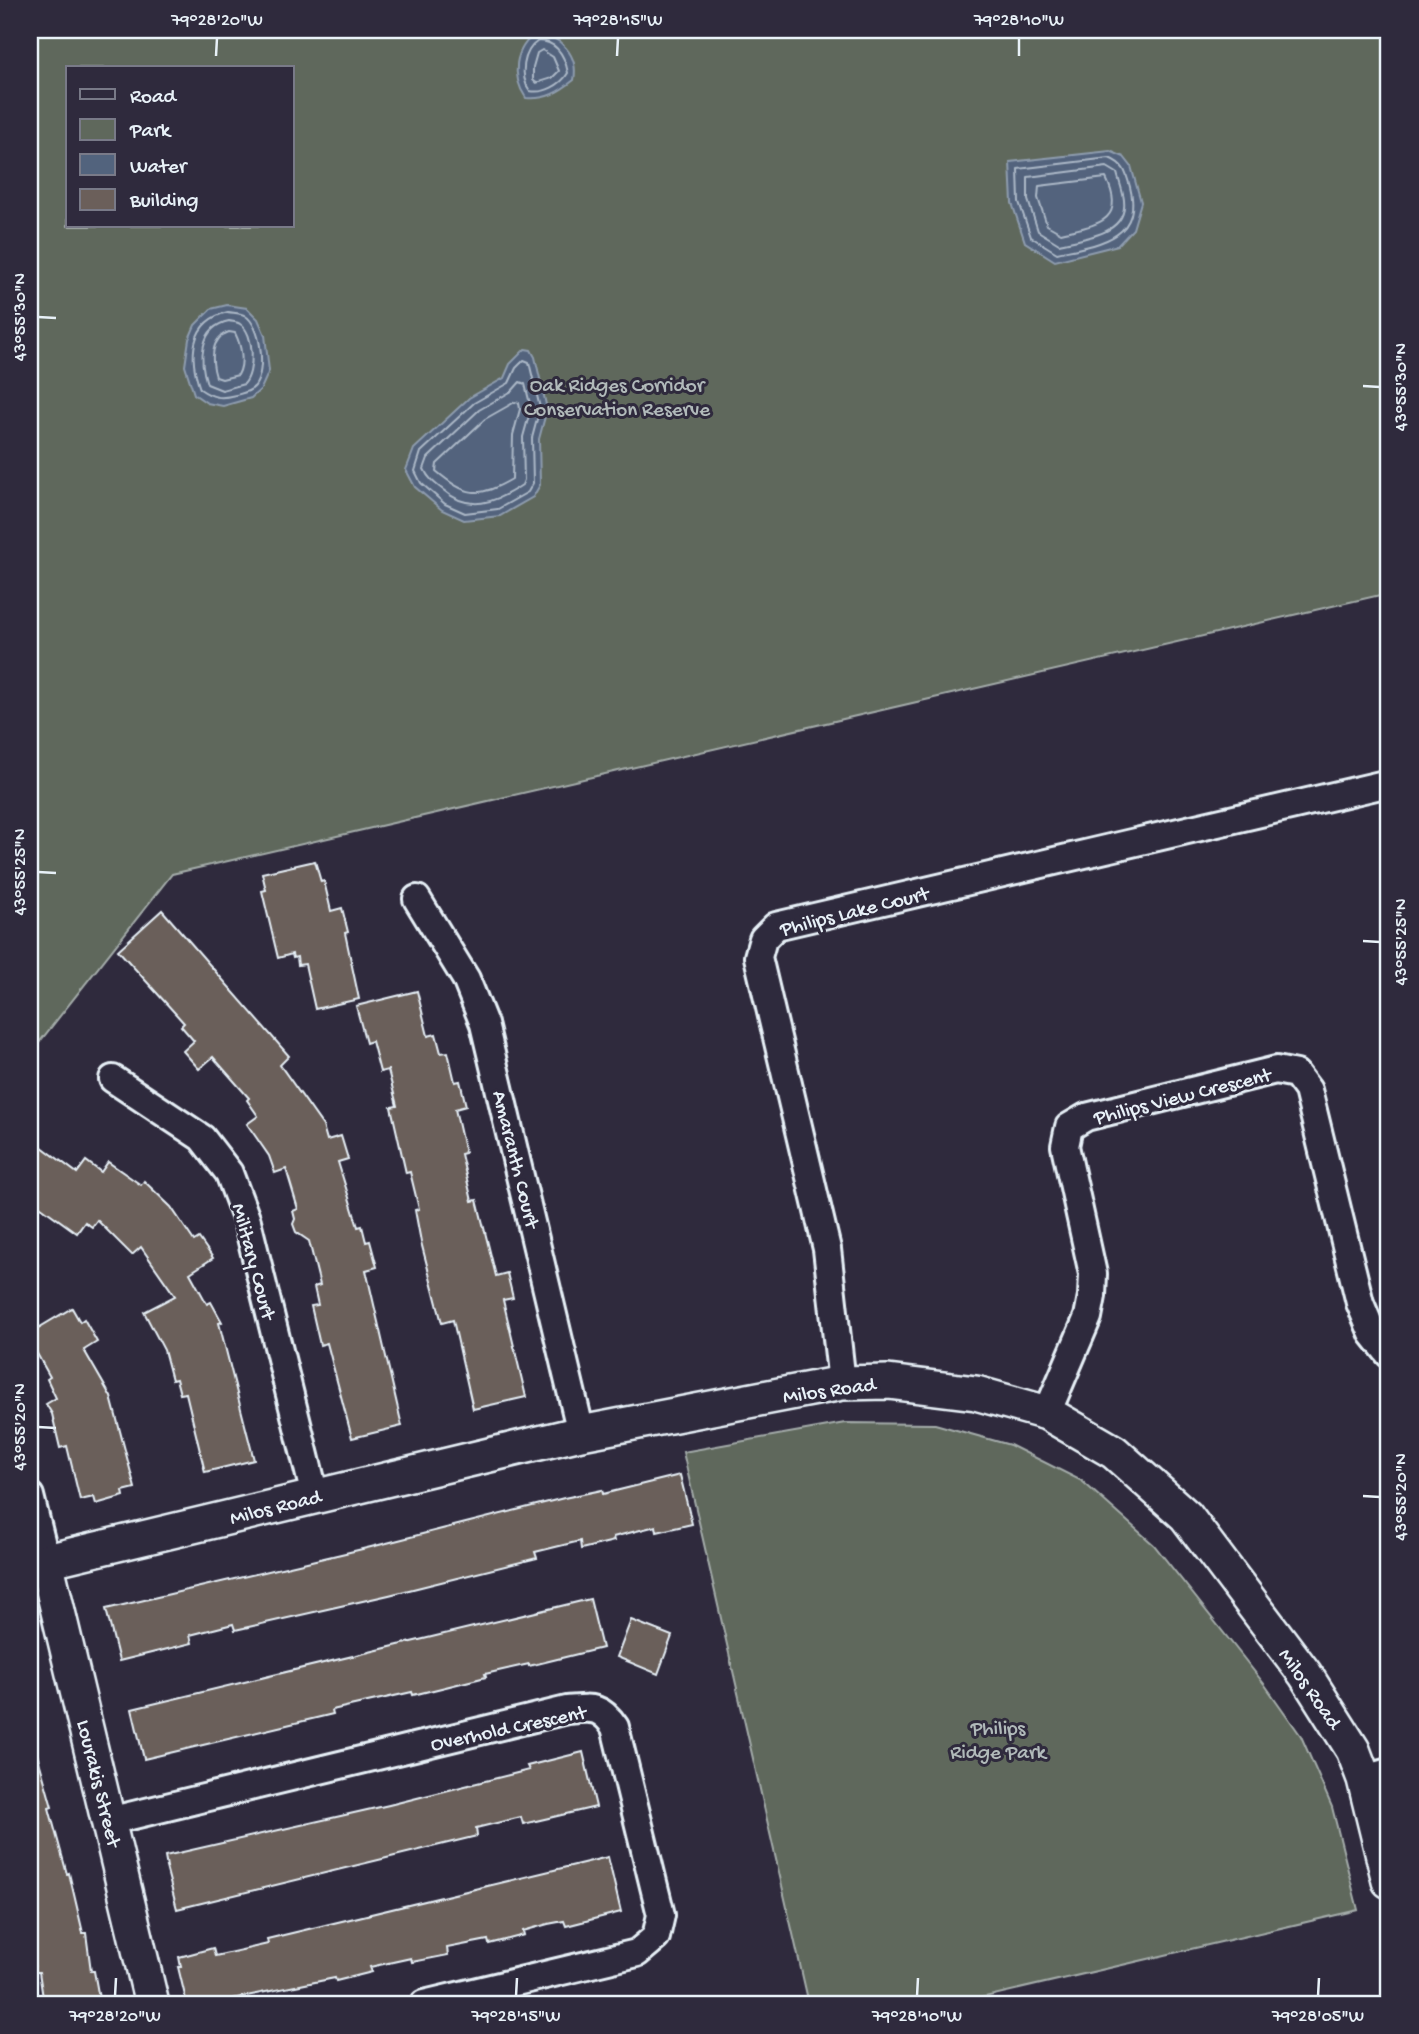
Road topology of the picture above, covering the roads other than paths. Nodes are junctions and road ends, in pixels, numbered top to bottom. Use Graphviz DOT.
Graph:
graph roads {
  1 [pos="1389,783"];
  2 [pos="417,900"];
  3 [pos="113,1079"];
  4 [pos="1389,1354"];
  5 [pos="842,1383"];
  6 [pos="1047,1413"];
  7 [pos="582,1433"];
  8 [pos="30,1496"];
  9 [pos="315,1496"];
  10 [pos="38,1563"];
  11 [pos="1377,1775"];
  12 [pos="110,1821"];
  13 [pos="1389,1881"];
  14 [pos="152,2004"];
  15 [pos="424,2004"];
  1 -- 5 [label="street, Philips Lake Court"];
  2 -- 7 [label="street, Amaranth Court"];
  3 -- 9 [label="street, Military Court"];
  4 -- 6 [label="street, Philips View Crescent"];
  5 -- 6 [label="street, Milos Road"];
  5 -- 7 [label="street, Milos Road"];
  6 -- 11 [label="street, Milos Road"];
  7 -- 9 [label="street, Milos Road"];
  8 -- 10 [label="street"];
  9 -- 10 [label="street, Milos Road"];
  10 -- 12 [label="street, Lourakis Street"];
  11 -- 13 [label="street, Milos Road"];
  12 -- 14 [label="street, Lourakis Street"];
  12 -- 15 [label="street, Overhold Crescent"];
}
